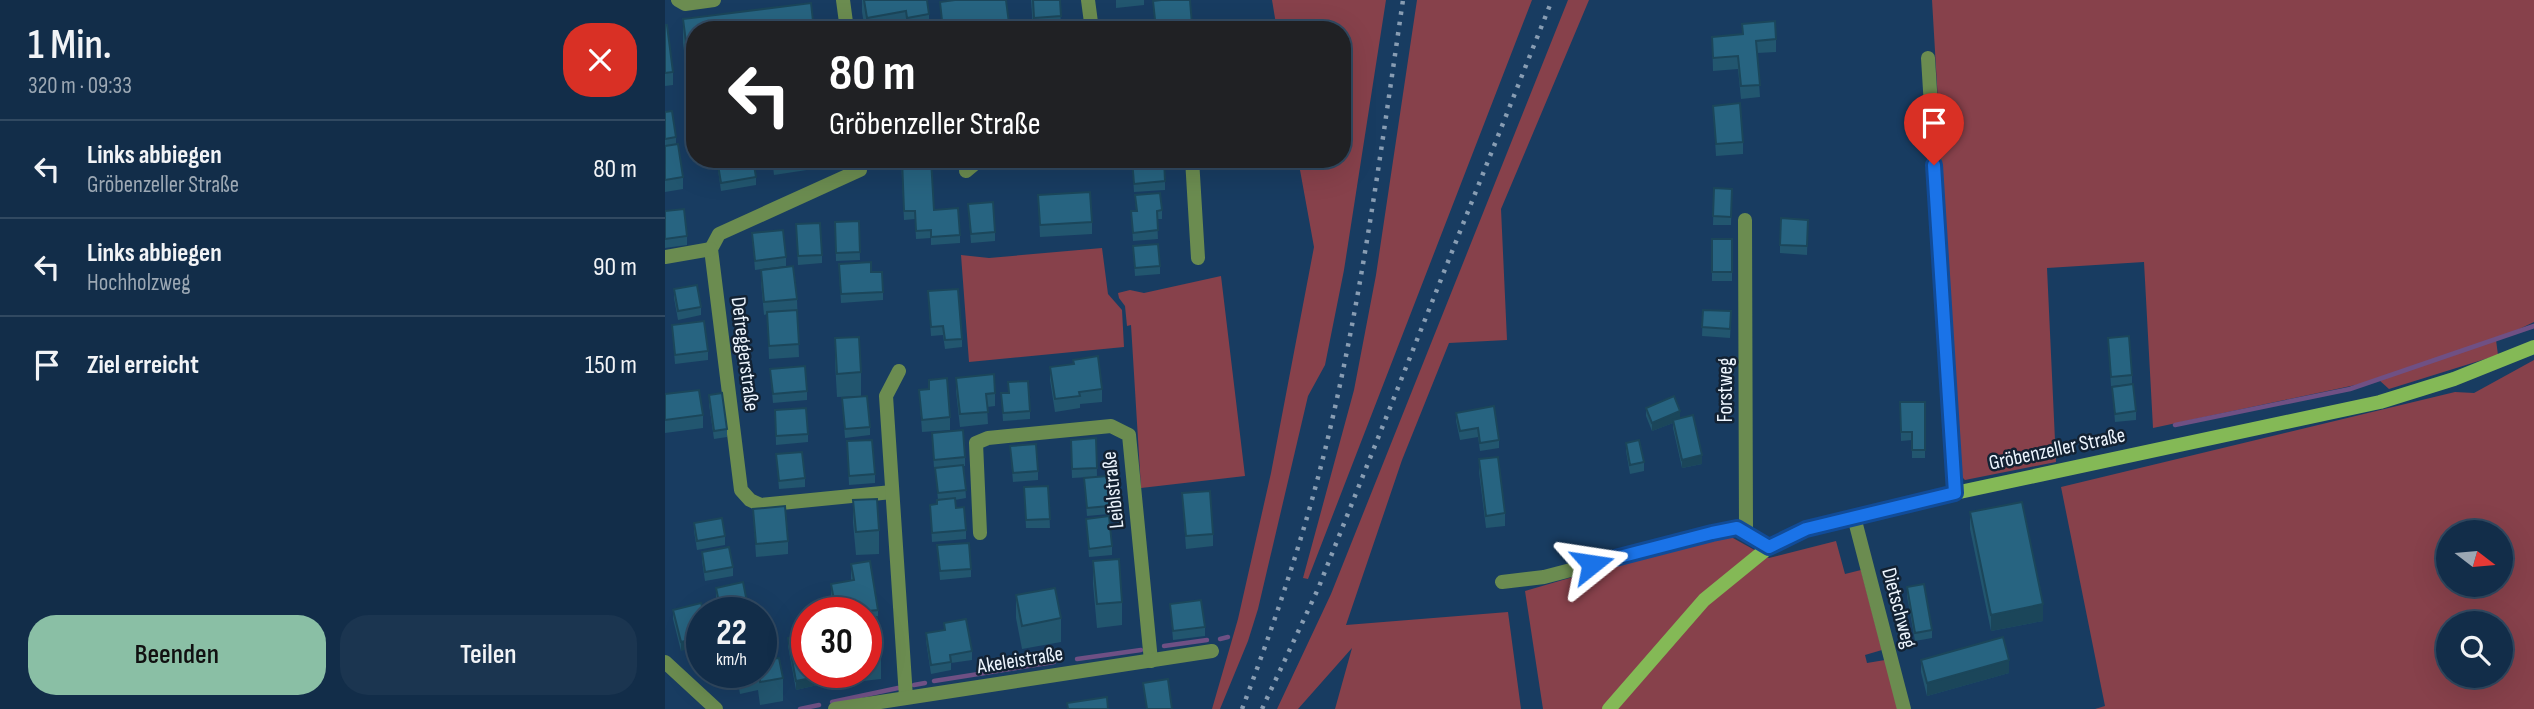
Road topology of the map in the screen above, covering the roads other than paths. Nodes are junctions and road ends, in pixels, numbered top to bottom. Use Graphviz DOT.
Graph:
graph roads {
  1 [pos="678,0"];
  2 [pos="714,0"];
  3 [pos="843,0"];
  4 [pos="1088,0"];
  5 [pos="846,21"];
  6 [pos="1090,21"];
  7 [pos="1928,58"];
  8 [pos="860,168"];
  9 [pos="970,168"];
  10 [pos="1193,168"];
  11 [pos="966,171"];
  12 [pos="1745,220"];
  13 [pos="711,249"];
  14 [pos="665,257"];
  15 [pos="1198,258"];
  16 [pos="2534,347"];
  17 [pos="899,370"];
  18 [pos="892,492"];
  19 [pos="1955,493"];
  20 [pos="1854,517"];
  21 [pos="1746,532"];
  22 [pos="980,533"];
  23 [pos="1769,547"];
  24 [pos="1501,582"];
  25 [pos="1212,651"];
  26 [pos="1151,661"];
  27 [pos="665,662"];
  28 [pos="907,696"];
  29 [pos="716,709"];
  30 [pos="835,709"];
  31 [pos="1609,709"];
  32 [pos="1904,709"];
  1 -- 2 [label="street"];
  3 -- 5 [label="street"];
  4 -- 6 [label="street"];
  7 -- 19 [label="street"];
  8 -- 13 [label="street"];
  9 -- 11 [label="street"];
  10 -- 15 [label="street"];
  12 -- 21 [label="street, Forstweg"];
  13 -- 14 [label="street"];
  13 -- 18 [label="street, Defreggerstraße"];
  16 -- 19 [label="street, Gröbenzeller Straße"];
  17 -- 18 [label="street"];
  18 -- 28 [label="street"];
  19 -- 20 [label="street, Gröbenzeller Straße"];
  20 -- 23 [label="street, Gröbenzeller Straße"];
  20 -- 32 [label="street, Dietschweg"];
  21 -- 23 [label="street"];
  21 -- 24 [label="street"];
  22 -- 26 [label="street, Leiblstraße"];
  23 -- 31 [label="street, Gröbenzeller Straße"];
  25 -- 26 [label="street, Akeleistraße"];
  26 -- 28 [label="street, Akeleistraße"];
  27 -- 29 [label="street"];
  28 -- 30 [label="street, Akeleistraße"];
}
